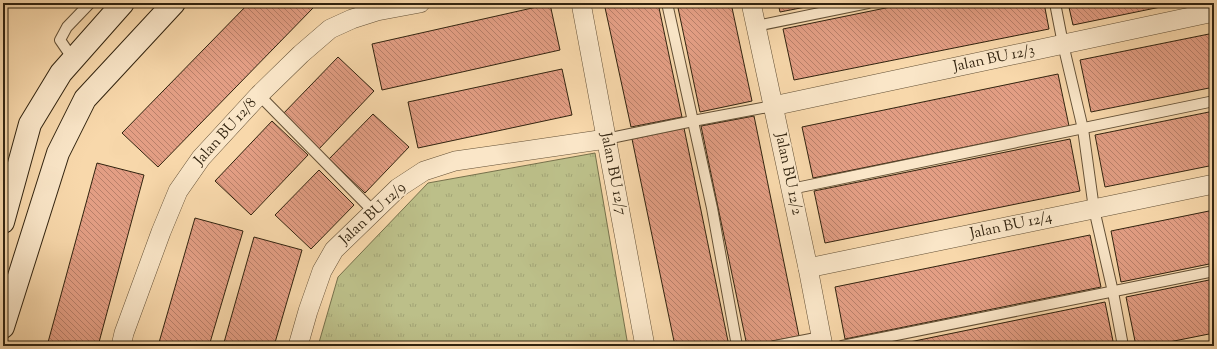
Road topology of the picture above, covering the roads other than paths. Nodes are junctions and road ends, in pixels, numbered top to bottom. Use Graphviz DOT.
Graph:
graph roads {
  1 [pos="90,3"];
  2 [pos="123,3"];
  3 [pos="174,3"];
  4 [pos="420,3"];
  5 [pos="581,3"];
  6 [pos="667,3"];
  7 [pos="751,3"];
  8 [pos="868,3"];
  9 [pos="1055,3"];
  10 [pos="1214,12"];
  11 [pos="756,26"];
  12 [pos="1063,44"];
  13 [pos="73,59"];
  14 [pos="259,95"];
  15 [pos="1214,101"];
  16 [pos="773,106"];
  17 [pos="693,120"];
  18 [pos="1083,129"];
  19 [pos="606,139"];
  20 [pos="1214,184"];
  21 [pos="791,189"];
  22 [pos="1094,209"];
  23 [pos="374,212"];
  24 [pos="3,222"];
  25 [pos="808,268"];
  26 [pos="1214,271"];
  27 [pos="1113,292"];
  28 [pos="3,327"];
  29 [pos="822,341"];
  30 [pos="121,346"];
  31 [pos="298,346"];
  32 [pos="645,346"];
  33 [pos="737,346"];
  34 [pos="775,346"];
  35 [pos="842,346"];
  36 [pos="1123,346"];
  1 -- 13 [label="lane"];
  2 -- 13 [label="main road"];
  3 -- 28 [label="main road"];
  4 -- 14 [label="street, Jalan BU 12/8"];
  5 -- 19 [label="street, Jalan BU 12/7"];
  6 -- 17 [label="lane"];
  7 -- 11 [label="street, Jalan BU 12/2"];
  8 -- 11 [label="lane"];
  9 -- 12 [label="lane"];
  10 -- 12 [label="street, Jalan BU 12/3"];
  11 -- 16 [label="street, Jalan BU 12/2"];
  12 -- 16 [label="street, Jalan BU 12/3"];
  12 -- 18 [label="lane"];
  13 -- 24 [label="main road"];
  14 -- 23 [label="lane"];
  14 -- 30 [label="street, Jalan BU 12/8"];
  15 -- 18 [label="lane"];
  16 -- 17 [label="lane"];
  16 -- 21 [label="street, Jalan BU 12/2"];
  17 -- 19 [label="lane"];
  17 -- 33 [label="lane"];
  18 -- 21 [label="lane"];
  18 -- 22 [label="lane"];
  19 -- 23 [label="street, Jalan BU 12/9"];
  19 -- 32 [label="street, Jalan BU 12/7"];
  20 -- 22 [label="street, Jalan BU 12/4"];
  21 -- 25 [label="street, Jalan BU 12/2"];
  22 -- 25 [label="street, Jalan BU 12/4"];
  22 -- 27 [label="lane"];
  23 -- 31 [label="street, Jalan BU 12/9"];
  25 -- 29 [label="street, Jalan BU 12/2"];
  26 -- 27 [label="lane"];
  27 -- 35 [label="lane"];
  27 -- 36 [label="lane"];
  29 -- 34 [label="lane"];
}
